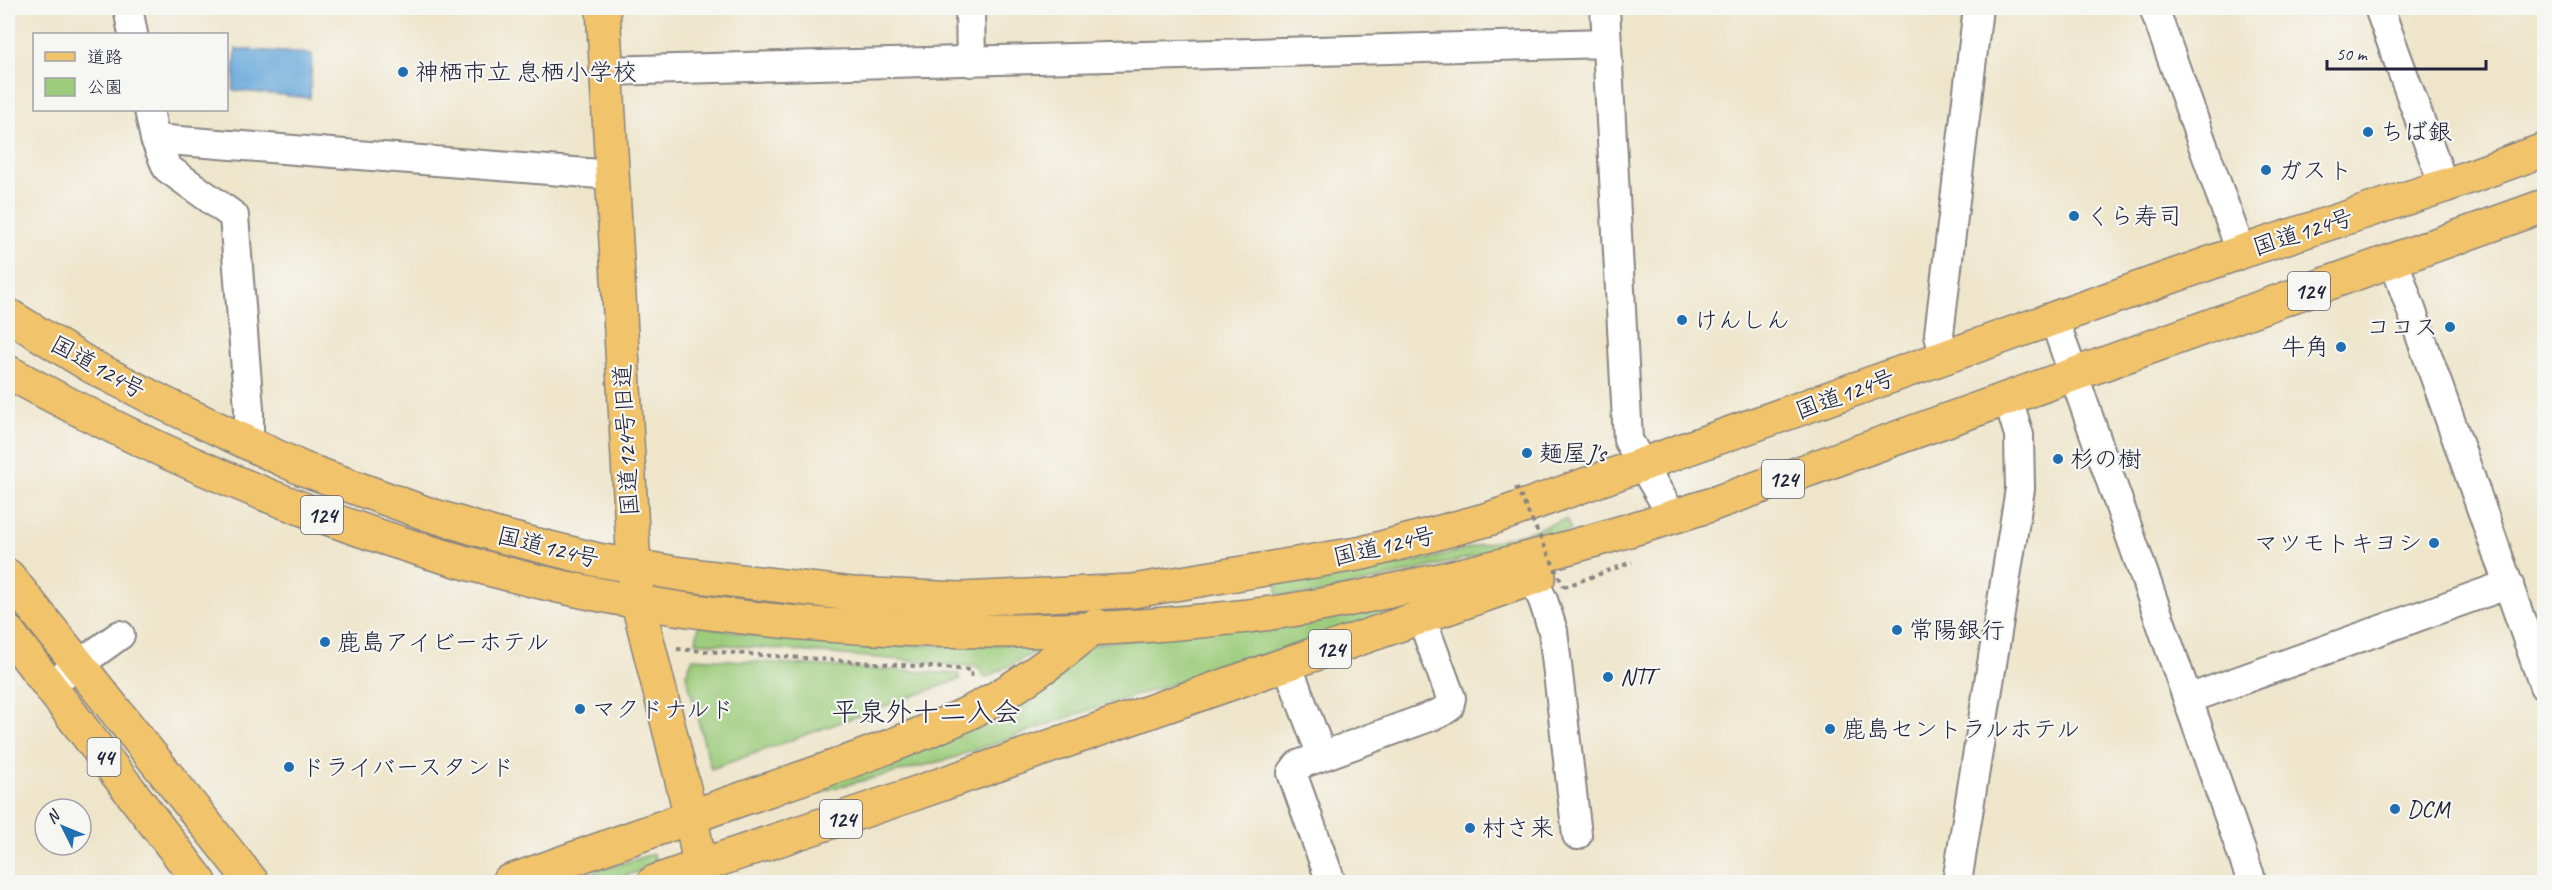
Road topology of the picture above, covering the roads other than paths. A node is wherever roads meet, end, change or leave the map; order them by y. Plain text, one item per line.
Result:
1 (128, 8) edge
2 (603, 8) edge
3 (970, 8) edge
4 (1605, 8) edge
5 (1978, 8) edge
6 (2154, 8) edge
7 (2379, 8) edge
8 (133, 33) edge
9 (1606, 44) junction
10 (970, 62) junction
11 (606, 71) junction
12 (148, 111) edge
13 (155, 139) junction
14 (2544, 150) edge
15 (612, 175) junction
16 (2444, 186) junction
17 (2544, 206) edge
18 (2241, 252) junction
19 (2394, 261) junction
20 (8, 315) edge
21 (2054, 319) junction
22 (1944, 358) junction
23 (8, 372) edge
24 (2073, 376) junction
25 (2008, 399) junction
26 (249, 444) junction
27 (1643, 466) junction
28 (1673, 517) junction
29 (634, 567) junction
30 (8, 576) edge
31 (1540, 576) junction
32 (2508, 584) junction
33 (1133, 591) junction
34 (638, 603) junction
35 (1421, 617) junction
36 (1092, 629) junction
37 (8, 632) edge
38 (120, 635) dead end
39 (80, 664) junction
40 (1287, 664) junction
41 (49, 686) junction
42 (2544, 686) edge
43 (2188, 699) junction
44 (1322, 756) junction
45 (691, 817) junction
46 (1577, 835) dead end
47 (702, 874) edge
48 (200, 882) edge
49 (252, 882) edge
50 (507, 882) edge
51 (654, 882) edge
52 (1331, 882) edge
53 (1957, 882) edge
54 (2252, 882) edge

1 - 8 street
2 - 11 main road, 国道124号旧道
3 - 10 street
4 - 9 street
5 - 22 street
6 - 18 street
7 - 16 street
9 - 10 street
9 - 27 street
10 - 11 street
11 - 15 main road, 国道124号旧道
12 - 13 street
13 - 15 street
13 - 26 street
14 - 16 main road, 国道124号 / 124
15 - 29 main road, 国道124号旧道
16 - 18 main road, 国道124号 / 124
17 - 19 main road, 国道124号 / 124
18 - 21 main road, 国道124号 / 124
19 - 24 main road, 国道124号 / 124
19 - 32 street
20 - 26 main road, 国道124号 / 124
21 - 22 main road, 国道124号 / 124
21 - 24 street
22 - 27 main road, 国道124号 / 124
23 - 34 main road, 国道124号 / 124
24 - 25 main road, 国道124号 / 124
24 - 43 street
25 - 28 main road, 国道124号 / 124
25 - 53 street
26 - 29 main road, 国道124号 / 124
27 - 28 street
27 - 33 main road, 国道124号 / 124
28 - 31 main road, 国道124号 / 124
29 - 33 main road, 国道124号 / 124
29 - 34 main road, 国道124号旧道
30 - 39 main road, 44
31 - 35 main road, 国道124号 / 124
31 - 36 main road, 国道124号 / 124
31 - 46 street
32 - 42 street
32 - 43 street
33 - 36 main road, 124
34 - 36 main road, 国道124号 / 124
34 - 45 main road, 国道124号旧道
35 - 40 main road, 国道124号 / 124
35 - 44 street
36 - 45 main road, 124
37 - 41 main road, 44
38 - 39 street
39 - 41 street
39 - 49 main road, 44
40 - 44 street
40 - 47 main road, 国道124号 / 124
41 - 48 main road, 44
43 - 54 street
44 - 52 street
45 - 47 main road, 国道124号旧道
45 - 50 main road
47 - 51 main road, 国道124号

